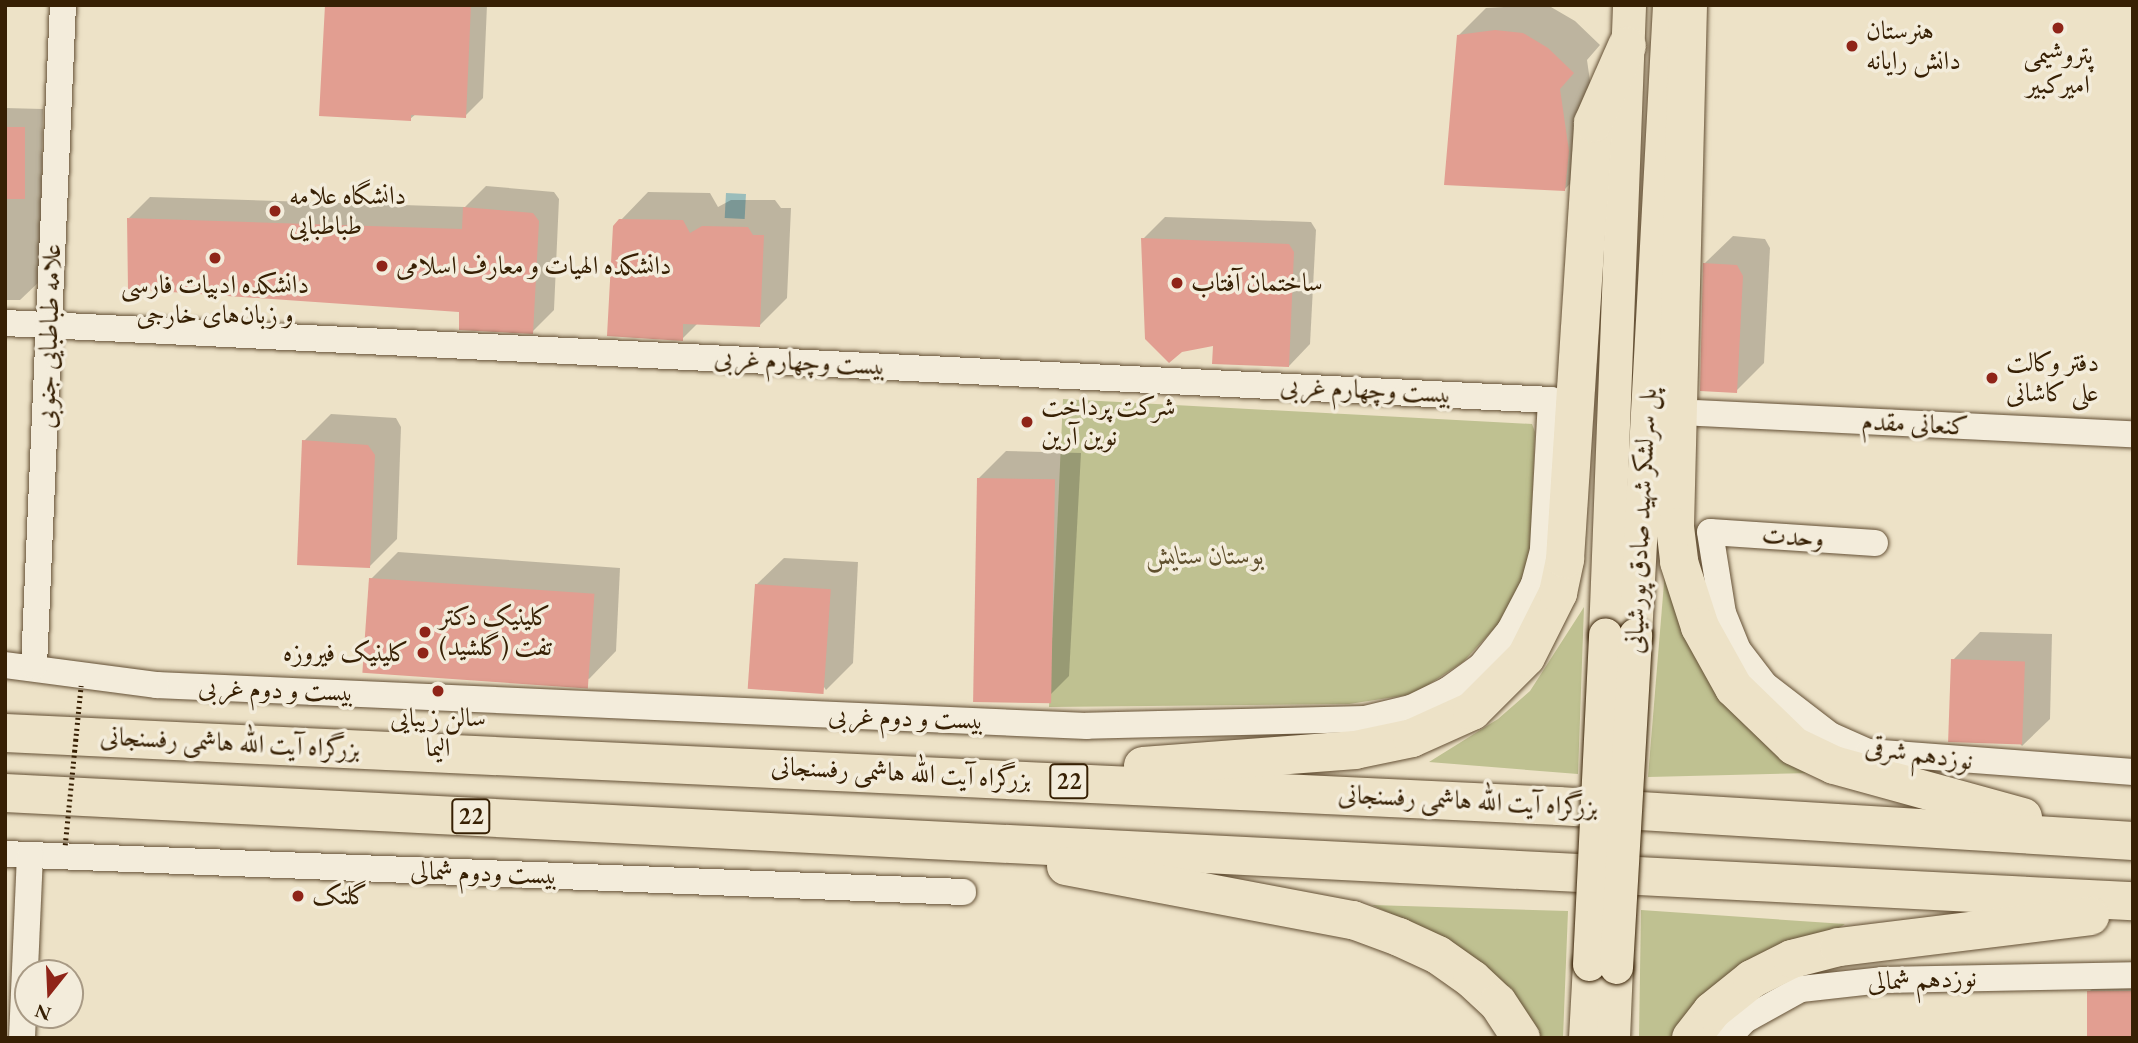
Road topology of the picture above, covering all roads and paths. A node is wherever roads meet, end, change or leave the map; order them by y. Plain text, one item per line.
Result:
1 (63, 5) edge
2 (1629, 5) edge
3 (1669, 5) edge
4 (1689, 5) edge
5 (1627, 46) junction
6 (5, 323) edge
7 (49, 325) junction
8 (1551, 400) joint
9 (1698, 413) dead end
10 (2133, 434) edge
11 (1710, 532) joint
12 (1875, 543) dead end
13 (1620, 634) junction
14 (5, 665) edge
15 (34, 666) junction
16 (81, 686) dead end
17 (5, 733) edge
18 (2133, 772) edge
19 (1018, 778) junction
20 (5, 793) edge
21 (937, 840) junction
22 (2128, 841) edge
23 (65, 845) dead end
24 (18, 855) edge
25 (963, 892) dead end
26 (2133, 901) edge
27 (2133, 911) edge
28 (1602, 966) junction
29 (2133, 975) edge
30 (22, 1038) edge
31 (1521, 1038) edge
32 (1585, 1038) edge
33 (1614, 1038) edge
34 (1690, 1038) edge
35 (1728, 1038) edge

1 - 7 street, علامه طباطبایی جنوبی
2 - 5 main road, پل سرلشکر شهید صادق پورشیانی
3 - 13 main road, پل سرلشکر شهید صادق پورشیانی
4 - 22 highway
5 - 13 main road, پل سرلشکر شهید صادق پورشیانی
5 - 19 highway
6 - 7 street, بیست وچهارم غربی
7 - 8 street, بیست وچهارم غربی
7 - 15 street, علامه طباطبایی جنوبی
8 - 15 street, بیست و دوم غربی
9 - 10 street, کنعانی مقدم
11 - 12 street, وحدت
11 - 18 street, نوزدهم شرقی
13 - 28 main road, پل سرلشکر شهید صادق پورشیانی, bridge
14 - 15 street, بیست و دوم غربی
16 - 23 path, bridge
17 - 19 highway, بزرگراه آیت الله هاشمی رفسنجانی / 22
19 - 22 highway, بزرگراه آیت الله هاشمی رفسنجانی / 22
20 - 21 highway, 22
21 - 26 highway, 22
21 - 31 highway
24 - 25 street, بیست ودوم شمالی
24 - 30 street
27 - 34 highway
28 - 32 main road, پل سرلشکر شهید صادق پورشیانی
28 - 33 main road, پل سرلشکر شهید صادق پورشیانی
29 - 35 street, نوزدهم شمالی

